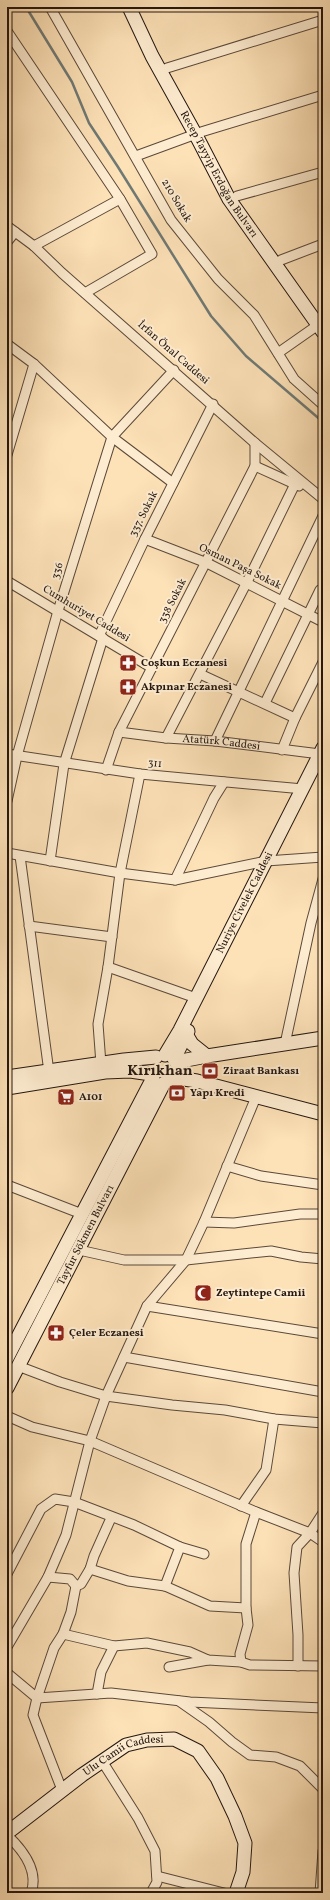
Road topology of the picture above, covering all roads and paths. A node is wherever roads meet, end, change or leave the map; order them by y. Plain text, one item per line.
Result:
1 (50, 7) edge
2 (129, 7) edge
3 (136, 7) edge
4 (323, 20) edge
5 (7, 31) edge
6 (167, 68) junction
7 (323, 95) edge
8 (198, 133) junction
9 (136, 156) junction
10 (323, 172) edge
11 (237, 196) junction
12 (120, 199) junction
13 (7, 226) edge
14 (15, 232) junction
15 (7, 242) edge
16 (323, 244) edge
17 (34, 246) junction
18 (281, 260) junction
19 (85, 293) junction
20 (321, 326) edge
21 (7, 344) edge
22 (278, 353) junction
23 (34, 364) junction
24 (174, 370) junction
25 (213, 404) junction
26 (323, 405) edge
27 (112, 437) junction
28 (255, 443) junction
29 (7, 455) edge
30 (255, 466) junction
31 (173, 483) junction
32 (295, 484) junction
33 (323, 499) edge
34 (323, 516) edge
35 (145, 539) junction
36 (207, 563) junction
37 (7, 581) edge
38 (247, 582) junction
39 (320, 590) dead end
40 (283, 601) junction
41 (58, 611) junction
42 (308, 615) junction
43 (323, 622) edge
44 (101, 637) junction
45 (323, 662) edge
46 (152, 668) junction
47 (200, 674) junction
48 (238, 692) junction
49 (265, 703) junction
50 (295, 718) junction
51 (119, 732) junction
52 (166, 738) junction
53 (215, 741) junction
54 (282, 750) junction
55 (7, 754) edge
56 (17, 756) junction
57 (322, 756) edge
58 (64, 764) junction
59 (106, 770) junction
60 (140, 774) junction
61 (224, 782) junction
62 (303, 789) junction
63 (7, 801) edge
64 (7, 853) edge
65 (20, 856) junction
66 (323, 857) edge
67 (50, 861) junction
68 (270, 861) junction
69 (120, 873) junction
70 (323, 879) edge
71 (175, 880) junction
72 (29, 926) junction
73 (112, 937) junction
74 (108, 967) junction
75 (196, 998) junction
76 (186, 1034) junction
77 (323, 1038) edge
78 (285, 1044) junction
79 (207, 1056) junction
80 (167, 1058) junction
81 (101, 1064) junction
82 (50, 1072) junction
83 (7, 1077) edge
84 (160, 1079) junction
85 (7, 1088) edge
86 (256, 1097) junction
87 (323, 1114) edge
88 (227, 1166) junction
89 (7, 1185) edge
90 (323, 1185) edge
91 (82, 1214) junction
92 (323, 1214) edge
93 (204, 1222) junction
94 (79, 1250) junction
95 (323, 1259) edge
96 (186, 1260) junction
97 (147, 1306) junction
98 (323, 1334) edge
99 (124, 1356) junction
100 (7, 1358) edge
101 (18, 1366) junction
102 (7, 1388) edge
103 (323, 1392) edge
104 (106, 1396) junction
105 (7, 1416) edge
106 (274, 1419) junction
107 (323, 1423) edge
108 (90, 1442) junction
109 (74, 1502) junction
110 (241, 1506) junction
111 (256, 1512) junction
112 (323, 1513) edge
113 (111, 1518) junction
114 (310, 1533) junction
115 (323, 1542) edge
116 (180, 1547) junction
117 (204, 1554) dead end
118 (90, 1570) junction
119 (7, 1574) edge
120 (48, 1577) junction
121 (76, 1586) junction
122 (165, 1586) junction
123 (246, 1608) junction
124 (63, 1634) junction
125 (114, 1646) junction
126 (7, 1647) edge
127 (208, 1660) junction
128 (241, 1662) junction
129 (298, 1666) junction
130 (323, 1666) edge
131 (169, 1667) dead end
132 (7, 1673) edge
133 (97, 1694) junction
134 (36, 1698) junction
135 (178, 1700) junction
136 (323, 1708) edge
137 (102, 1761) junction
138 (323, 1789) edge
139 (62, 1790) junction
140 (7, 1834) edge
141 (323, 1851) edge
142 (323, 1869) edge
143 (157, 1876) junction
144 (191, 1889) edge
145 (31, 1893) edge
146 (151, 1893) edge
147 (224, 1893) edge
148 (236, 1893) edge
149 (320, 1893) edge

1 - 9 street, 210 Sokak
2 - 8 street, Recep Tayyip Erdoğan Bulvarı
3 - 6 street, Recep Tayyip Erdoğan Bulvarı
4 - 6 street
5 - 12 street
6 - 8 street, Recep Tayyip Erdoğan Bulvarı
7 - 8 street
8 - 9 street
8 - 11 street, Recep Tayyip Erdoğan Bulvarı
8 - 20 street, Recep Tayyip Erdoğan Bulvarı
9 - 22 street, 210 Sokak
10 - 11 street
11 - 18 street, Recep Tayyip Erdoğan Bulvarı
12 - 17 street
12 - 19 street
13 - 14 street, İrfan Önal Caddesi
14 - 15 street
14 - 17 street, İrfan Önal Caddesi
16 - 18 street
17 - 19 street, İrfan Önal Caddesi
18 - 20 street, Recep Tayyip Erdoğan Bulvarı
19 - 24 street, İrfan Önal Caddesi
20 - 22 street
21 - 23 street
22 - 26 street, 210 Sokak
23 - 27 street
23 - 29 street
24 - 25 street, İrfan Önal Caddesi
24 - 27 street, 336
25 - 28 street, İrfan Önal Caddesi
25 - 31 street, 337. Sokak
27 - 31 street
27 - 41 street, 336
28 - 30 street, 338 Sokak
28 - 33 street, İrfan Önal Caddesi
30 - 32 street, İrfan Önal Caddesi
30 - 36 street, 338 Sokak
31 - 35 street, 337. Sokak
32 - 33 street, İrfan Önal Caddesi
32 - 38 street
34 - 40 street
35 - 36 street, Osman Paşa Sokak
35 - 44 street, 337. Sokak
36 - 38 street, Osman Paşa Sokak
36 - 46 street, 338 Sokak
37 - 41 street, Cumhuriyet Caddesi
38 - 40 street, Osman Paşa Sokak
38 - 47 street
39 - 42 street
40 - 42 street, Osman Paşa Sokak
40 - 48 street
41 - 44 street, Cumhuriyet Caddesi
41 - 56 street, 336
42 - 43 street, Osman Paşa Sokak
42 - 49 street
44 - 46 street, Cumhuriyet Caddesi
44 - 58 street, 337. Sokak
45 - 50 street
46 - 51 street, 338 Sokak
47 - 48 street
47 - 52 street
48 - 49 street
48 - 53 street
49 - 50 street
50 - 54 street
51 - 52 street, Atatürk Caddesi
51 - 59 street, 338 Sokak
52 - 53 street, Atatürk Caddesi
53 - 54 street, Atatürk Caddesi
54 - 57 street, Atatürk Caddesi
55 - 56 street, 311
56 - 58 street, 311
56 - 63 street, 336
57 - 62 street, Nuriye Civelek Caddesi
57 - 68 street, Nuriye Civelek Caddesi
58 - 59 street, 311
58 - 67 street, 337. Sokak
59 - 60 street, 311
60 - 61 street, 311
60 - 69 street
61 - 62 street, 311
61 - 71 street
62 - 68 street, Nuriye Civelek Caddesi
64 - 65 street
65 - 67 street
65 - 72 street
66 - 68 street
67 - 69 street
68 - 71 street
68 - 75 street, Nuriye Civelek Caddesi
68 - 76 street, Nuriye Civelek Caddesi
69 - 71 street
69 - 73 street
70 - 78 street
72 - 73 street
72 - 82 street
73 - 74 street
74 - 75 street
74 - 81 street
75 - 80 street, Nuriye Civelek Caddesi
76 - 79 street
76 - 80 street, Nuriye Civelek Caddesi
77 - 78 street
78 - 79 street
79 - 80 street
80 - 81 street
80 - 84 street, Nuriye Civelek Caddesi
80 - 84 street, Nuriye Civelek Caddesi
81 - 82 street
82 - 83 street
84 - 85 street
84 - 86 street
84 - 91 street, Tayfur Sökmen Bulvarı
84 - 94 street, Tayfur Sökmen Bulvarı
86 - 87 street
86 - 88 street
88 - 90 street
88 - 93 street
89 - 91 street
91 - 100 street, Tayfur Sökmen Bulvarı
92 - 93 street
93 - 96 street
94 - 96 street
94 - 101 street, Tayfur Sökmen Bulvarı
95 - 96 street
96 - 97 street
97 - 98 street
97 - 99 street
99 - 103 street
99 - 104 street
101 - 102 street, Tayfur Sökmen Bulvarı
101 - 104 street
104 - 106 street
104 - 108 street
105 - 108 street
106 - 107 street
106 - 110 street
108 - 109 street
108 - 110 street
109 - 113 street
109 - 119 street
109 - 120 street
110 - 111 street
111 - 114 street
111 - 123 street
112 - 114 street
113 - 116 street
113 - 118 street
114 - 115 street
114 - 129 street
116 - 117 street
116 - 122 street
118 - 121 street
118 - 122 street
120 - 121 street
120 - 126 street
121 - 124 street
122 - 123 street
123 - 128 street
124 - 125 street
124 - 134 street
125 - 127 street
125 - 133 street
127 - 128 street
127 - 131 street
128 - 129 street
129 - 130 street
132 - 134 street
133 - 134 street
133 - 135 street
134 - 139 street
135 - 136 street
135 - 138 street
137 - 139 street, Ulu Camii Caddesi
137 - 143 street
137 - 148 street, Ulu Camii Caddesi
139 - 140 street, Ulu Camii Caddesi
140 - 145 street
141 - 142 street
142 - 149 street
143 - 144 street
143 - 146 street
144 - 147 street

